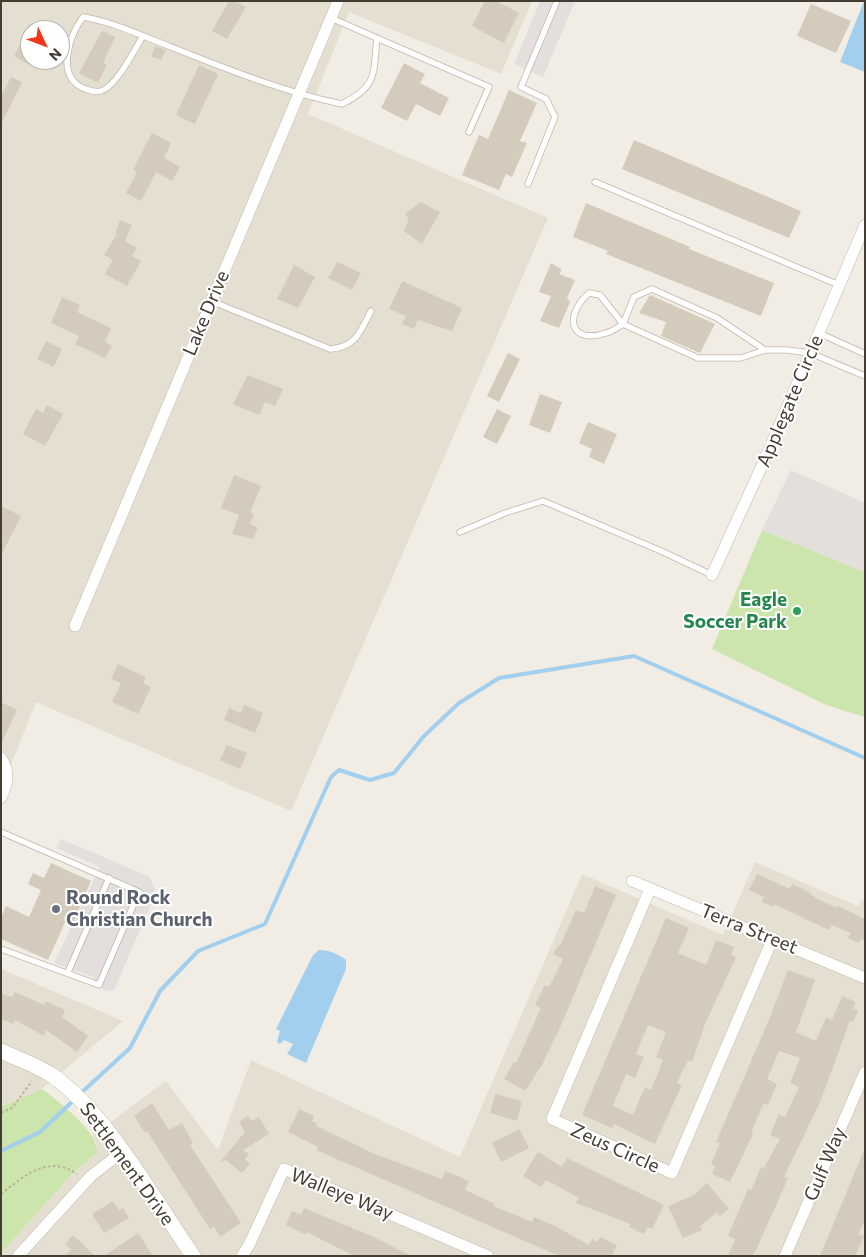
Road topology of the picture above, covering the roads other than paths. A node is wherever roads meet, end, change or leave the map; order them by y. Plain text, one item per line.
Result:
1 (338, 1) edge
2 (557, 1) edge
3 (331, 18) junction
4 (143, 36) junction
5 (377, 38) junction
6 (299, 94) junction
7 (469, 132) dead end
8 (595, 182) dead end
9 (528, 184) dead end
10 (865, 225) edge
11 (839, 285) junction
12 (211, 301) junction
13 (371, 311) dead end
14 (624, 324) junction
15 (819, 333) junction
16 (765, 350) junction
17 (810, 353) junction
18 (865, 354) edge
19 (865, 376) edge
20 (460, 532) dead end
21 (712, 575) joint
22 (74, 626) dead end
23 (1, 758) edge
24 (1, 798) edge
25 (1, 832) edge
26 (108, 878) junction
27 (632, 880) dead end
28 (650, 889) junction
29 (773, 938) junction
30 (1, 949) edge
31 (68, 972) junction
32 (865, 978) edge
33 (1, 1051) edge
34 (865, 1072) edge
35 (122, 1152) junction
36 (18, 1256) edge
37 (192, 1256) edge
38 (242, 1256) edge
39 (488, 1256) edge
40 (785, 1256) edge

1 - 3 street, Lake Drive
2 - 9 lane
3 - 5 lane
3 - 6 street, Lake Drive
4 - 4 lane
4 - 6 lane
5 - 6 lane
5 - 7 lane
6 - 12 street, Lake Drive
8 - 11 lane
10 - 11 street, Applegate Circle
11 - 15 street, Applegate Circle
12 - 13 lane
12 - 22 street, Lake Drive
14 - 14 lane
14 - 16 lane
14 - 16 lane
15 - 17 street, Applegate Circle
15 - 18 lane
16 - 17 lane
17 - 19 lane
17 - 21 street, Applegate Circle
20 - 21 lane
23 - 24 street
25 - 26 lane
26 - 31 lane
26 - 31 lane
27 - 28 street, Terra Street
28 - 29 street, Terra Street
28 - 29 street, Zeus Circle
29 - 32 street, Terra Street
30 - 31 lane
33 - 35 street, Settlement Drive
34 - 40 street, Gulf Way
35 - 36 street
35 - 37 street, Settlement Drive
38 - 39 street, Walleye Way

